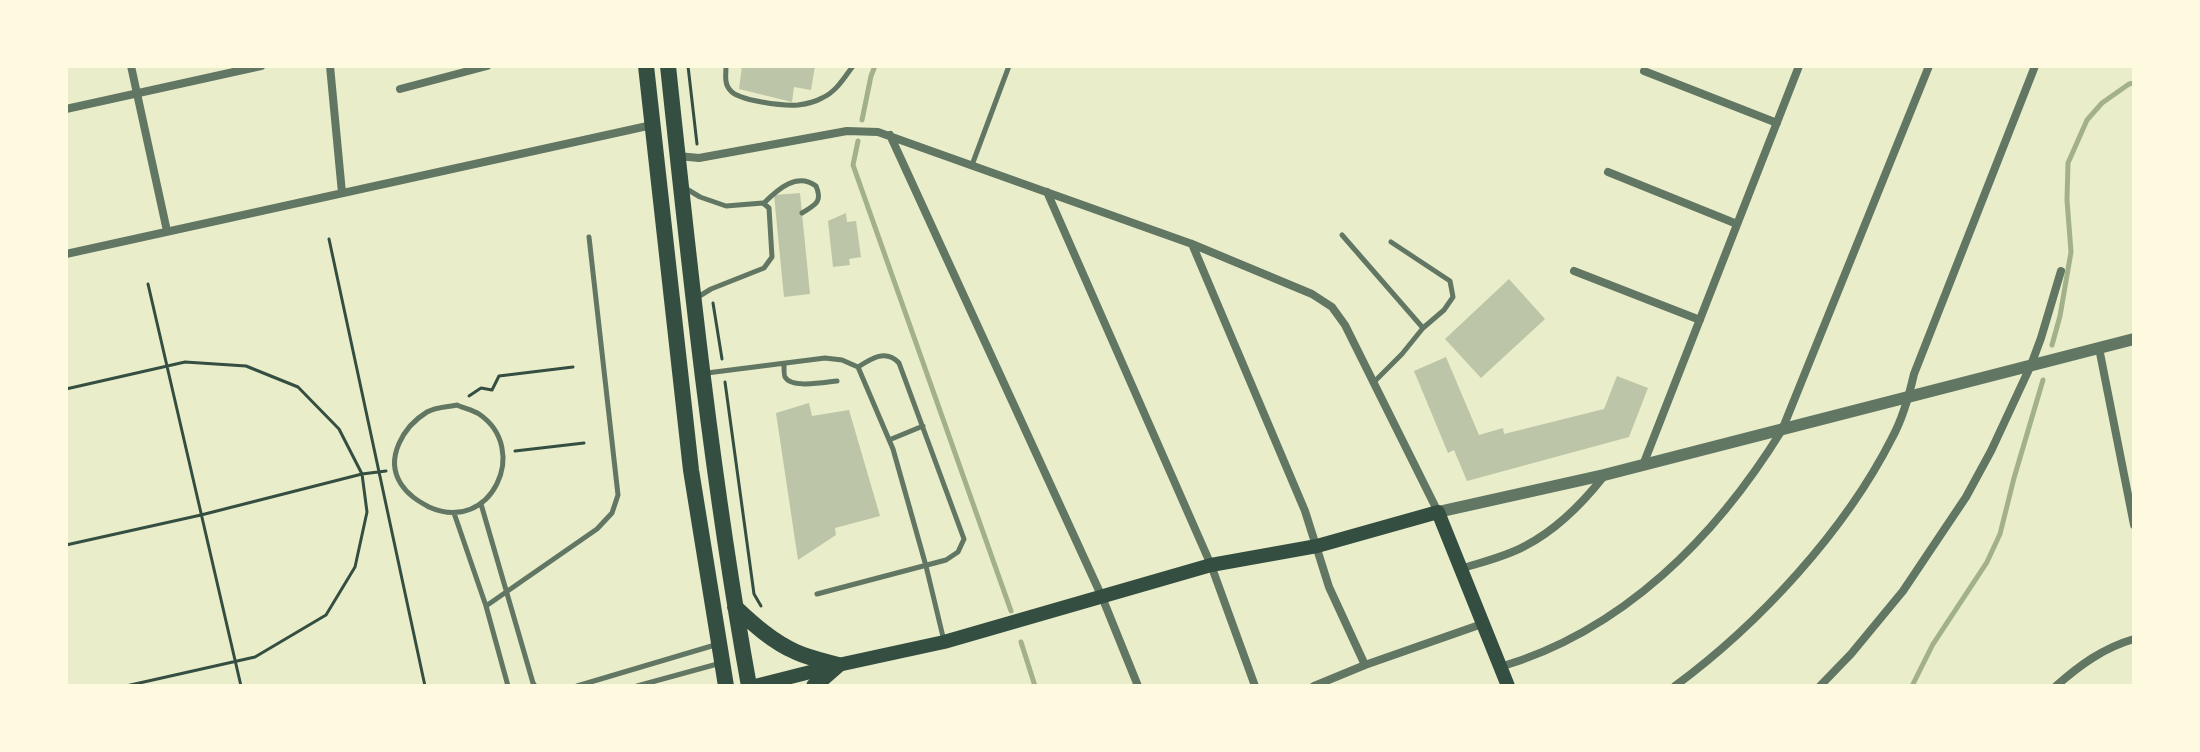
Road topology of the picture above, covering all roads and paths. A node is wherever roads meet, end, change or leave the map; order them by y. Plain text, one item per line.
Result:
1 (131, 66) edge
2 (261, 66) edge
3 (330, 66) edge
4 (445, 66) edge
5 (487, 66) edge
6 (646, 66) edge
7 (668, 66) edge
8 (688, 66) edge
9 (726, 66) edge
10 (853, 66) edge
11 (1009, 66) edge
12 (1799, 66) edge
13 (1929, 66) edge
14 (2035, 66) edge
15 (243, 68) edge
16 (1644, 71) dead end
17 (446, 77) junction
18 (400, 89) dead end
19 (137, 93) junction
20 (66, 109) edge
21 (1777, 123) junction
22 (652, 125) junction
23 (890, 135) junction
24 (677, 156) junction
25 (699, 158) junction
26 (972, 166) junction
27 (1608, 172) dead end
28 (681, 185) junction
29 (1047, 192) junction
30 (342, 193) junction
31 (763, 203) junction
32 (802, 213) dead end
33 (1737, 224) junction
34 (167, 231) junction
35 (1342, 235) dead end
36 (589, 237) dead end
37 (329, 239) dead end
38 (1391, 242) dead end
39 (1192, 244) junction
40 (66, 254) edge
41 (1574, 271) dead end
42 (2061, 271) dead end
43 (148, 284) dead end
44 (711, 289) junction
45 (694, 300) junction
46 (1700, 320) junction
47 (1423, 328) junction
48 (2134, 339) edge
49 (2099, 348) junction
50 (784, 364) junction
51 (2031, 365) junction
52 (167, 366) junction
53 (573, 367) dead end
54 (858, 367) junction
55 (724, 372) junction
56 (702, 374) junction
57 (837, 381) dead end
58 (1373, 382) junction
59 (66, 389) edge
60 (1908, 398) junction
61 (457, 405) junction
62 (923, 426) junction
63 (1782, 430) junction
64 (889, 440) junction
65 (584, 443) dead end
66 (503, 453) junction
67 (1643, 466) junction
68 (394, 470) junction
69 (379, 472) junction
70 (362, 474) junction
71 (1604, 475) junction
72 (481, 504) junction
73 (1438, 512) junction
74 (454, 513) junction
75 (201, 515) junction
76 (2134, 525) edge
77 (66, 545) edge
78 (1317, 546) junction
79 (1211, 565) junction
80 (926, 566) junction
81 (1460, 569) junction
82 (506, 591) junction
83 (817, 594) dead end
84 (1102, 597) junction
85 (486, 606) junction
86 (735, 607) junction
87 (766, 615) dead end
88 (1482, 624) junction
89 (2134, 639) edge
90 (944, 642) junction
91 (720, 643) junction
92 (235, 661) junction
93 (723, 662) junction
94 (838, 665) junction
95 (1365, 665) junction
96 (1500, 667) junction
97 (126, 686) edge
98 (241, 686) edge
99 (425, 686) edge
100 (508, 686) edge
101 (535, 686) edge
102 (577, 686) edge
103 (637, 686) edge
104 (726, 686) edge
105 (752, 686) edge
106 (814, 686) edge
107 (1138, 686) edge
108 (1255, 686) edge
109 (1314, 686) edge
110 (1508, 686) edge
111 (1675, 686) edge
112 (1820, 686) edge
113 (2056, 686) edge

1 - 19 street
2 - 15 street
3 - 30 street
4 - 17 street
5 - 17 street
6 - 22 main road
7 - 24 main road
8 - 25 path
9 - 10 lane
11 - 26 lane
12 - 21 street
13 - 63 street
14 - 60 street
15 - 19 street
16 - 21 street
17 - 18 street
19 - 20 street
19 - 34 street
21 - 33 street
22 - 30 street
22 - 91 main road
23 - 25 street
23 - 26 street
23 - 84 street
24 - 25 street
24 - 28 main road
26 - 29 street
27 - 33 street
28 - 31 lane
28 - 45 main road
29 - 39 street
29 - 79 street
30 - 34 street
31 - 32 lane
31 - 44 lane
33 - 46 street
34 - 40 street
35 - 47 lane
36 - 82 lane
37 - 69 path
38 - 47 lane
39 - 58 street
39 - 78 street
41 - 46 street
42 - 51 street
43 - 52 path
44 - 45 lane
44 - 55 path
45 - 56 main road
46 - 67 street
47 - 58 lane
48 - 49 street
49 - 51 street
49 - 76 street
50 - 54 lane
50 - 55 lane
50 - 57 lane
51 - 60 street
51 - 112 street
52 - 59 path
52 - 70 path
52 - 75 path
53 - 61 path
54 - 62 lane
54 - 64 lane
55 - 56 lane
55 - 87 path
56 - 86 main road
58 - 73 street
60 - 63 street
60 - 111 street
61 - 66 lane
61 - 68 lane
62 - 64 lane
62 - 80 lane
63 - 67 street
63 - 96 street
64 - 80 lane
65 - 66 path
66 - 72 lane
67 - 71 street
68 - 69 path
68 - 74 lane
69 - 70 path
69 - 99 path
70 - 75 path
70 - 92 path
71 - 73 street
71 - 81 street
72 - 74 lane
72 - 82 lane
73 - 78 main road
73 - 81 main road
74 - 85 lane
75 - 77 path
75 - 92 path
78 - 79 main road
78 - 95 street
79 - 84 main road
79 - 108 street
80 - 83 lane
80 - 90 lane
81 - 88 main road
82 - 85 lane
82 - 101 lane
84 - 90 main road
84 - 107 street
85 - 100 lane
86 - 94 main road
86 - 105 main road
88 - 95 street
88 - 96 main road
89 - 113 street
90 - 94 main road
91 - 93 main road
91 - 102 lane
92 - 97 path
92 - 98 path
93 - 103 lane
93 - 104 main road
94 - 105 main road
94 - 106 main road
95 - 109 street
96 - 110 main road

